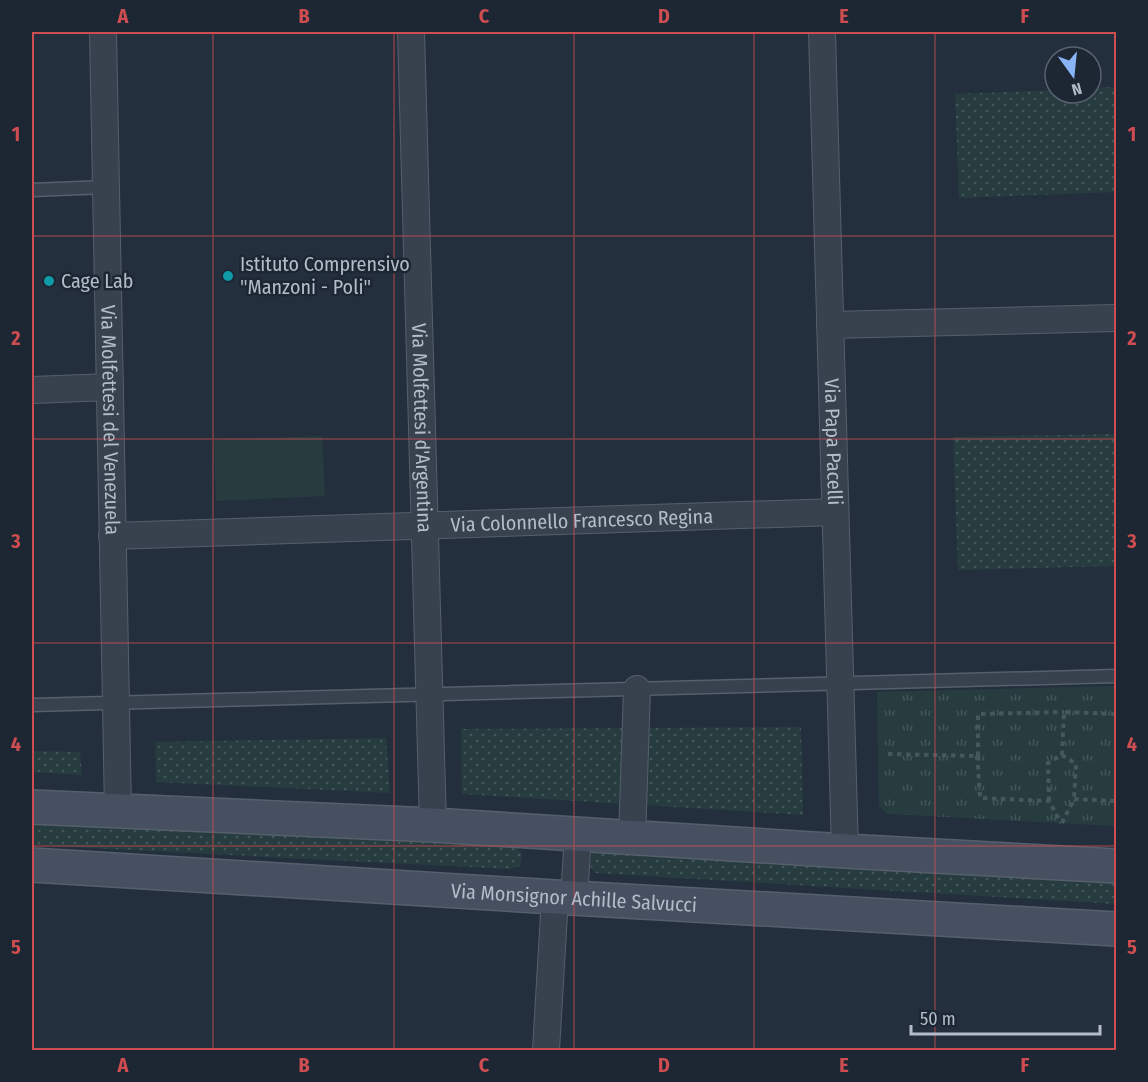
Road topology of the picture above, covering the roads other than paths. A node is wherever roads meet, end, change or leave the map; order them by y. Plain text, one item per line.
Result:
1 (103, 32) edge
2 (411, 32) edge
3 (822, 32) edge
4 (106, 187) junction
5 (32, 190) edge
6 (1116, 318) edge
7 (830, 325) junction
8 (110, 387) junction
9 (32, 390) edge
10 (835, 512) junction
11 (425, 526) junction
12 (112, 536) junction
13 (1116, 676) edge
14 (840, 683) junction
15 (637, 689) junction
16 (429, 695) junction
17 (116, 703) junction
18 (32, 705) edge
19 (32, 807) edge
20 (118, 810) junction
21 (433, 825) junction
22 (578, 835) junction
23 (632, 839) junction
24 (845, 851) junction
25 (32, 865) edge
26 (1116, 866) edge
27 (564, 897) junction
28 (1116, 929) edge
29 (546, 1050) edge

1 - 4 street, Via Molfettesi del Venezuela
2 - 11 street, Via Molfettesi d'Argentina
3 - 7 street, Via Papa Pacelli
4 - 5 lane
4 - 8 street, Via Molfettesi del Venezuela
6 - 7 street
7 - 10 street, Via Papa Pacelli
8 - 9 street
8 - 12 street, Via Molfettesi del Venezuela
10 - 11 street, Via Colonnello Francesco Regina
10 - 14 street, Via Papa Pacelli
11 - 12 street, Via Colonnello Francesco Regina
11 - 16 street, Via Molfettesi d'Argentina
12 - 17 street, Via Molfettesi del Venezuela
13 - 14 lane
14 - 15 lane
14 - 24 street, Via Papa Pacelli
15 - 16 lane
15 - 23 street
16 - 17 lane
16 - 21 street, Via Molfettesi d'Argentina
17 - 18 lane
17 - 20 street, Via Molfettesi del Venezuela
19 - 20 main road
20 - 21 main road
21 - 22 main road
22 - 23 main road
22 - 27 street
23 - 24 main road
24 - 26 main road
25 - 27 main road, Via Monsignor Achille Salvucci
27 - 28 main road, Via Monsignor Achille Salvucci
27 - 29 street

